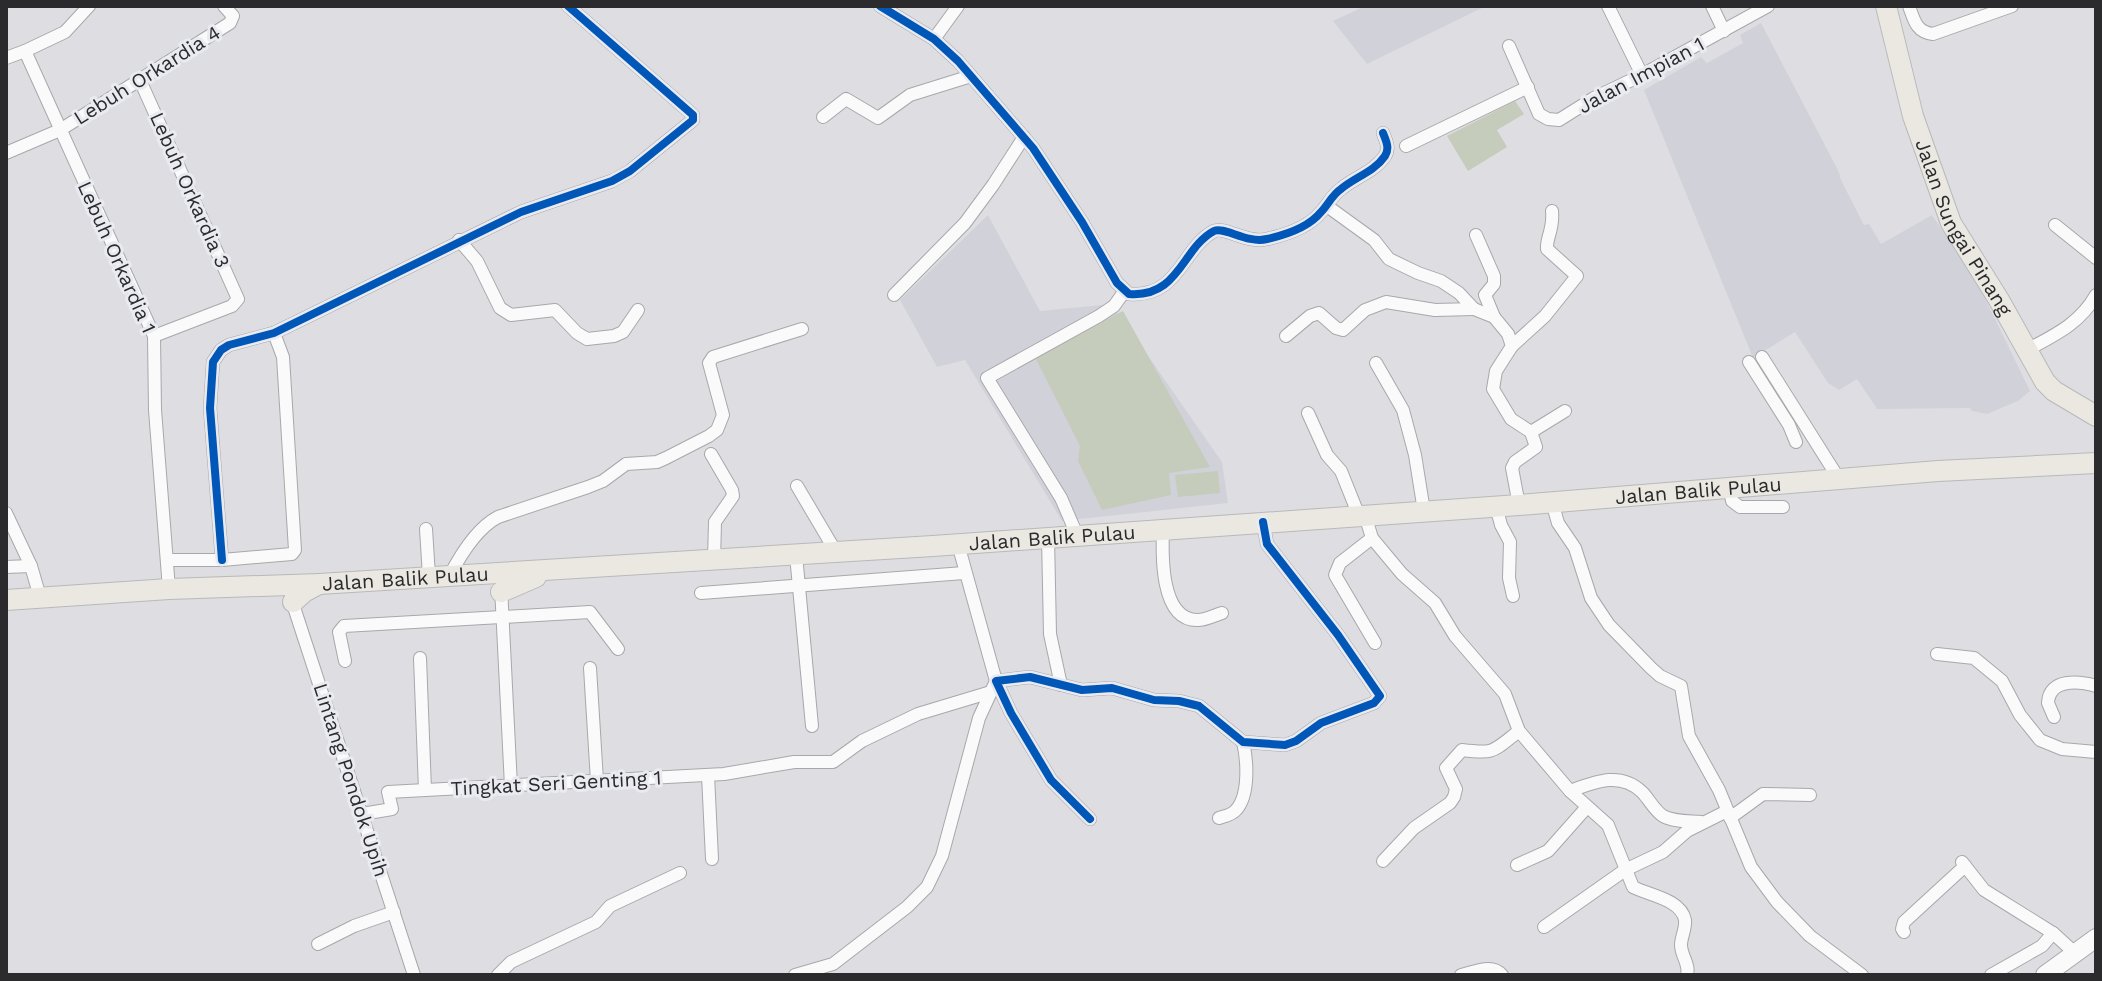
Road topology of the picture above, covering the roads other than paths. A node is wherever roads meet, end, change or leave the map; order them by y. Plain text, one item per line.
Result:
1 (89, 6) edge
2 (224, 6) edge
3 (568, 6) edge
4 (880, 6) edge
5 (958, 6) edge
6 (1608, 6) edge
7 (1712, 6) edge
8 (1768, 6) edge
9 (2011, 6) edge
10 (1897, 8) edge
11 (1724, 31) junction
12 (934, 39) junction
13 (1509, 46) dead end
14 (25, 51) junction
15 (6, 58) edge
16 (1642, 75) junction
17 (971, 76) junction
18 (139, 78) junction
19 (1528, 87) junction
20 (823, 117) dead end
21 (60, 130) junction
22 (1383, 133) dead end
23 (1024, 137) junction
24 (1406, 146) dead end
25 (6, 153) edge
26 (1327, 206) junction
27 (1552, 211) dead end
28 (2055, 225) dead end
29 (1476, 235) dead end
30 (459, 240) junction
31 (2096, 258) edge
32 (1124, 292) junction
33 (894, 295) dead end
34 (2096, 295) edge
35 (1474, 309) junction
36 (638, 310) dead end
37 (1494, 317) junction
38 (802, 329) dead end
39 (274, 333) junction
40 (154, 336) junction
41 (1286, 336) dead end
42 (1512, 346) junction
43 (2025, 351) junction
44 (1376, 363) dead end
45 (1565, 411) dead end
46 (1308, 413) dead end
47 (2096, 416) edge
48 (1531, 432) junction
49 (1796, 442) dead end
50 (711, 454) dead end
51 (2096, 463) edge
52 (1839, 479) junction
53 (797, 486) dead end
54 (1730, 487) junction
55 (1552, 502) junction
56 (1519, 505) junction
57 (1496, 506) junction
58 (1783, 507) dead end
59 (1424, 511) junction
60 (6, 513) edge
61 (1362, 515) junction
62 (1263, 522) junction
63 (426, 529) dead end
64 (1163, 529) junction
65 (1077, 535) junction
66 (1048, 537) junction
67 (1372, 538) junction
68 (958, 544) junction
69 (836, 552) junction
70 (796, 555) junction
71 (260, 558) junction
72 (167, 560) junction
73 (222, 560) junction
74 (714, 560) junction
75 (31, 566) junction
76 (6, 567) edge
77 (964, 573) junction
78 (439, 575) junction
79 (500, 585) junction
80 (262, 586) junction
81 (799, 586) junction
82 (169, 589) junction
83 (701, 593) dead end
84 (290, 594) junction
85 (1513, 596) dead end
86 (40, 597) junction
87 (6, 600) edge
88 (1222, 613) dead end
89 (502, 618) junction
90 (1375, 643) dead end
91 (618, 649) dead end
92 (1937, 654) dead end
93 (420, 658) dead end
94 (345, 661) dead end
95 (590, 668) dead end
96 (1061, 685) junction
97 (2096, 686) edge
98 (993, 687) junction
99 (2054, 717) dead end
100 (812, 726) dead end
101 (1519, 731) junction
102 (1243, 742) junction
103 (2096, 752) edge
104 (708, 775) junction
105 (597, 781) junction
106 (511, 786) junction
107 (425, 790) junction
108 (1570, 791) junction
109 (1810, 795) dead end
110 (1587, 807) junction
111 (362, 814) junction
112 (1729, 815) junction
113 (1219, 818) dead end
114 (1090, 819) dead end
115 (1704, 823) junction
116 (712, 859) dead end
117 (1383, 861) dead end
118 (1517, 865) dead end
119 (1625, 870) junction
120 (680, 873) dead end
121 (394, 912) junction
122 (1544, 927) dead end
123 (1904, 932) dead end
124 (2053, 933) junction
125 (2096, 938) edge
126 (318, 944) dead end
127 (2076, 954) junction
128 (414, 975) edge
129 (498, 975) edge
130 (795, 975) edge
131 (1461, 975) edge
132 (1502, 975) edge
133 (1687, 975) edge
134 (1862, 975) edge
135 (1991, 975) edge
136 (2045, 975) edge

1 - 14 street
2 - 18 street, Lebuh Orkardia 4
3 - 30 street
4 - 12 street
5 - 12 street
6 - 16 street
7 - 11 street, Jalan Impian 1
8 - 11 street, Jalan Impian 1
9 - 10 street
10 - 43 main road, Jalan Sungai Pinang
11 - 16 street, Jalan Impian 1
12 - 17 street
13 - 19 street, Jalan Impian 1
14 - 15 street
14 - 21 street, Lebuh Orkardia 1
16 - 19 street, Jalan Impian 1
17 - 20 street
17 - 23 street
18 - 21 street, Lebuh Orkardia 4
18 - 40 street, Lebuh Orkardia 3
19 - 24 street
21 - 25 street, Lebuh Orkardia 4
21 - 40 street, Lebuh Orkardia 1
22 - 26 street
23 - 32 street
23 - 33 street
26 - 32 street
26 - 35 street
27 - 42 street
28 - 31 street
29 - 37 street
30 - 36 street
30 - 39 street
32 - 65 street
34 - 43 street
35 - 37 street
35 - 41 street
37 - 42 street
38 - 78 street
39 - 71 street
39 - 73 street
40 - 72 street, Lebuh Orkardia 1
42 - 48 street
43 - 47 main road, Jalan Sungai Pinang
44 - 59 street
45 - 48 street
46 - 61 street
48 - 56 street
49 - 52 street
50 - 74 street
51 - 52 main road, Jalan Balik Pulau
52 - 54 main road, Jalan Balik Pulau
53 - 69 street
54 - 55 main road, Jalan Balik Pulau
54 - 58 street
55 - 56 main road, Jalan Balik Pulau
55 - 112 street
56 - 57 main road, Jalan Balik Pulau
57 - 59 main road, Jalan Balik Pulau
57 - 85 street
59 - 61 main road, Jalan Balik Pulau
60 - 75 street
61 - 62 main road, Jalan Balik Pulau
61 - 67 street
62 - 64 main road, Jalan Balik Pulau
62 - 102 street
63 - 78 street
64 - 65 main road, Jalan Balik Pulau
64 - 88 street
65 - 66 main road, Jalan Balik Pulau
66 - 68 main road, Jalan Balik Pulau
66 - 96 street
67 - 90 street
67 - 101 street
68 - 69 main road, Jalan Balik Pulau
68 - 77 street
69 - 70 main road, Jalan Balik Pulau
70 - 74 main road, Jalan Balik Pulau
70 - 81 street
71 - 73 street
71 - 80 street
72 - 73 street
72 - 82 street, Lebuh Orkardia 1
74 - 79 main road, Jalan Balik Pulau
75 - 76 street
75 - 86 street
77 - 81 street
77 - 98 street
78 - 79 main road, Jalan Balik Pulau
78 - 84 main road, Jalan Balik Pulau
79 - 89 street
80 - 82 main road
80 - 84 main road
81 - 83 street
81 - 100 street
82 - 86 main road
84 - 111 street, Lintang Pondok Upih
86 - 87 main road
89 - 91 street
89 - 94 street
89 - 106 street
92 - 103 street
93 - 107 street
95 - 105 street
96 - 98 street, Tingkat Seri Genting 1
96 - 102 street, Tingkat Seri Genting 1
97 - 99 street
98 - 104 street, Tingkat Seri Genting 1
98 - 114 street
98 - 130 street
101 - 108 street
101 - 117 street
102 - 113 street
104 - 105 street, Tingkat Seri Genting 1
104 - 116 street
105 - 106 street, Tingkat Seri Genting 1
106 - 107 street, Tingkat Seri Genting 1
107 - 111 street, Tingkat Seri Genting 1
108 - 110 street
108 - 115 street
109 - 112 street
110 - 118 street
110 - 119 street
111 - 121 street, Lintang Pondok Upih
112 - 115 street
112 - 134 street
115 - 119 street
119 - 122 street
119 - 133 street
120 - 129 street
121 - 126 street
121 - 128 street, Lintang Pondok Upih
123 - 124 street
124 - 127 street
124 - 135 street
125 - 127 main road
127 - 136 main road
131 - 132 street

